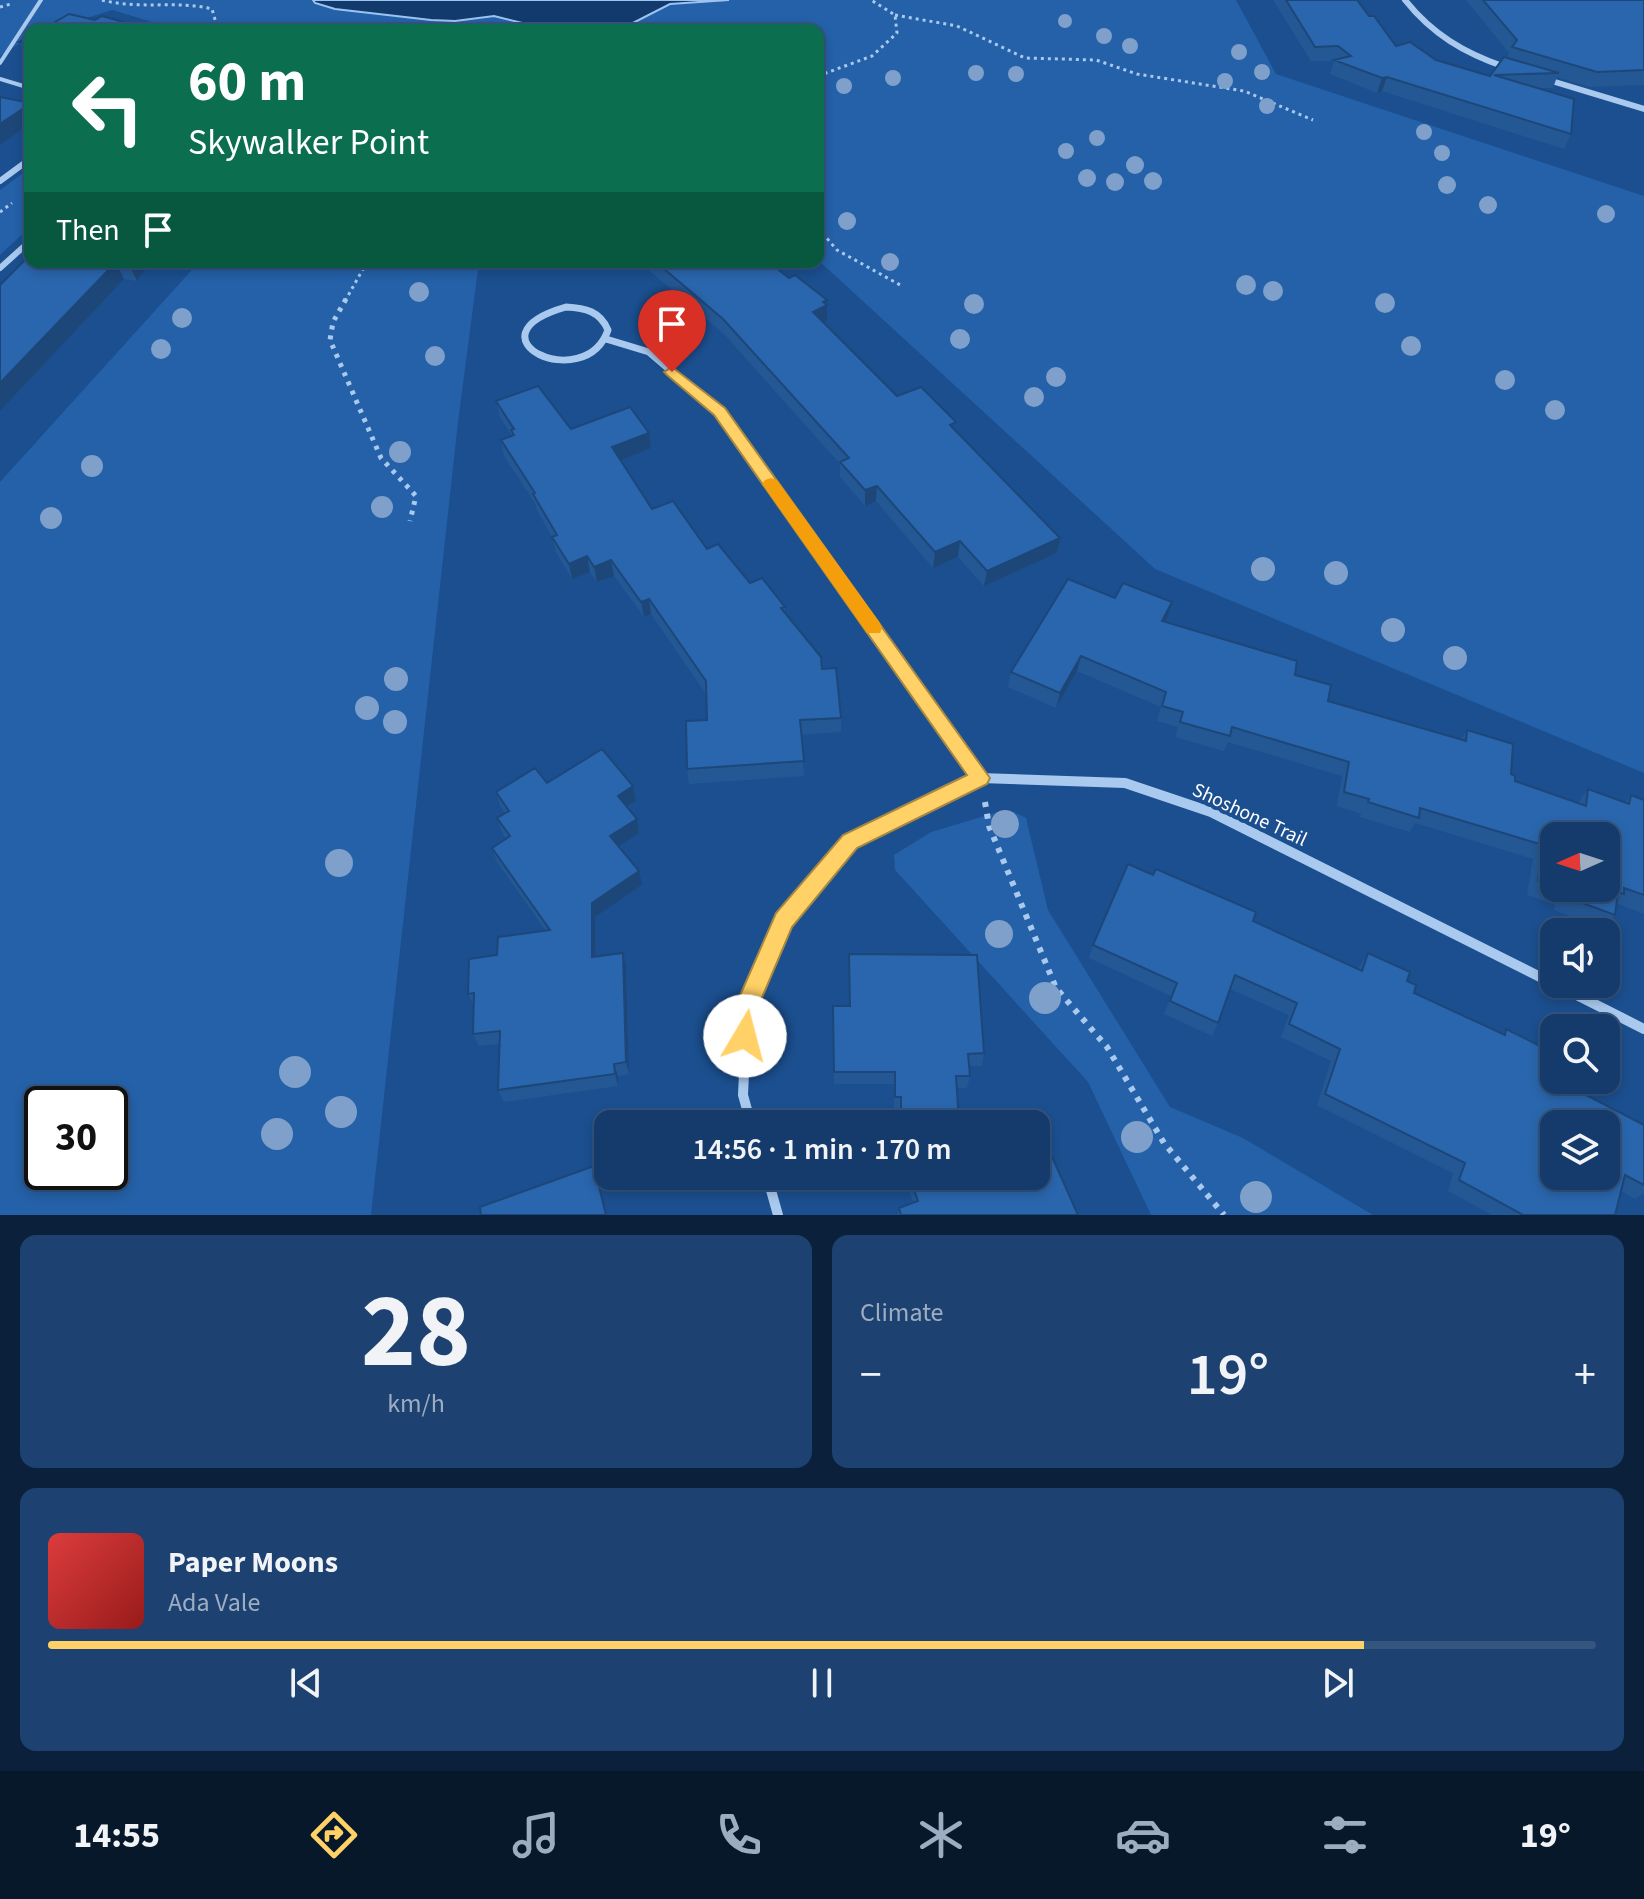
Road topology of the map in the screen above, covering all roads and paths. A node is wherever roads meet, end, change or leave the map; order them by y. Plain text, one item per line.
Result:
1 (41, 0) edge
2 (102, 0) edge
3 (871, 0) edge
4 (1405, 0) edge
5 (895, 15) junction
6 (25, 24) edge
7 (216, 24) edge
8 (24, 26) edge
9 (0, 63) edge
10 (1514, 70) edge
11 (824, 74) edge
12 (0, 79) edge
13 (1543, 79) edge
14 (24, 86) edge
15 (1644, 109) edge
16 (1313, 120) dead end
17 (24, 163) edge
18 (0, 181) edge
19 (824, 235) edge
20 (24, 246) edge
21 (0, 268) edge
22 (364, 268) edge
23 (902, 286) dead end
24 (606, 339) junction
25 (410, 521) dead end
26 (980, 778) junction
27 (1540, 977) edge
28 (1582, 998) edge
29 (1644, 1029) edge
30 (747, 1110) edge
31 (771, 1190) edge
32 (778, 1215) edge
33 (1224, 1215) edge

1 - 6 lane
2 - 7 path
3 - 5 path
4 - 10 street
5 - 11 path
5 - 16 path
8 - 9 lane
12 - 14 lane
13 - 15 street
17 - 18 street
19 - 23 path
20 - 21 street
22 - 25 path
24 - 24 street
24 - 26 street
26 - 27 street, Shoshone Trail
26 - 30 street, Shoshone Trail
26 - 33 path
28 - 29 street, Shoshone Trail
31 - 32 street

